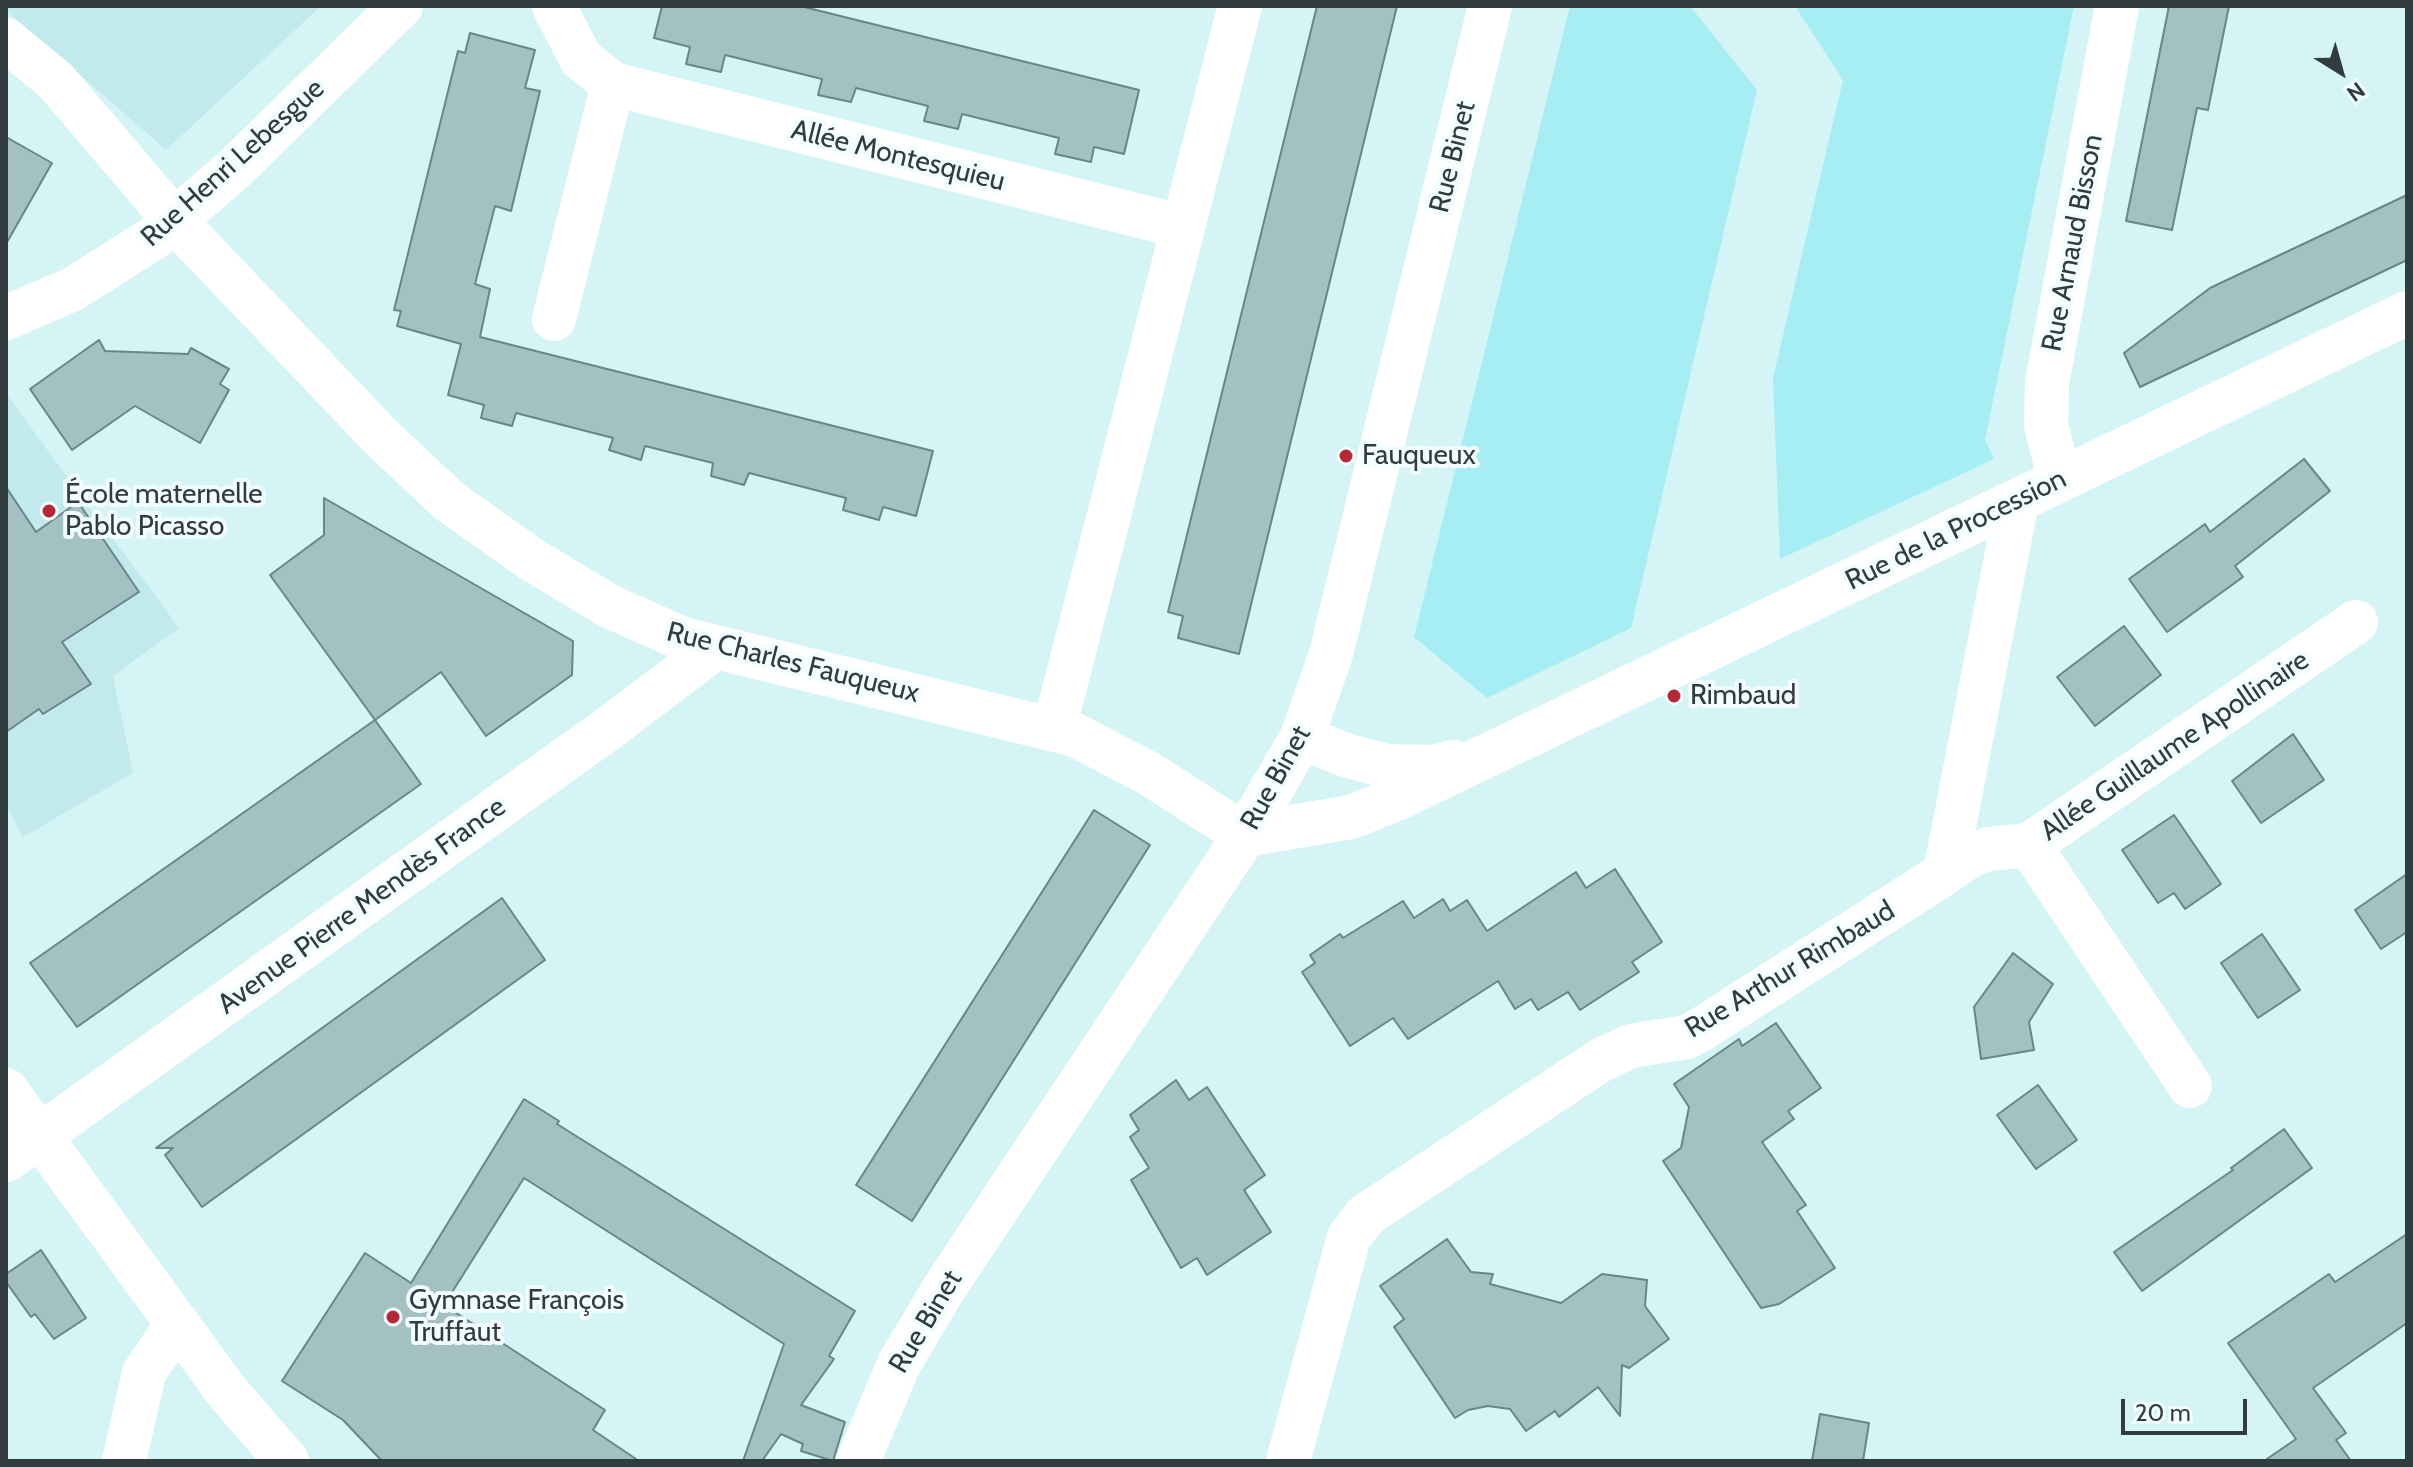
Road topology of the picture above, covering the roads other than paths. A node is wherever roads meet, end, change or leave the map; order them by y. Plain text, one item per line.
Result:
1 (401, 6) edge
2 (554, 6) edge
3 (1240, 6) edge
4 (1490, 6) edge
5 (2117, 6) edge
6 (6, 40) edge
7 (613, 84) junction
8 (175, 221) junction
9 (1183, 227) junction
10 (2407, 313) edge
11 (6, 318) edge
12 (554, 319) dead end
13 (2060, 480) junction
14 (2017, 501) junction
15 (2356, 622) dead end
16 (715, 648) junction
17 (1054, 729) junction
18 (1302, 737) junction
19 (1504, 747) junction
20 (1245, 835) junction
21 (2029, 845) junction
22 (1945, 873) junction
23 (2190, 1086) dead end
24 (6, 1090) edge
25 (23, 1148) edge
26 (177, 1324) junction
27 (124, 1461) edge
28 (287, 1461) edge
29 (858, 1461) edge
30 (1288, 1461) edge

1 - 8 street, Rue Henri Lebesgue
2 - 7 street, Allée Montesquieu
3 - 9 street
4 - 18 street, Rue Binet
5 - 13 street, Rue Arnaud Bisson
6 - 8 street, Rue Charles Fauqueux
7 - 9 street, Allée Montesquieu
7 - 12 street
8 - 11 street, Rue Henri Lebesgue
8 - 16 street, Rue Charles Fauqueux
9 - 17 street
10 - 13 street, Rue de la Procession
13 - 14 street, Rue de la Procession
14 - 19 street, Rue de la Procession
14 - 22 street
15 - 21 street, Allée Guillaume Apollinaire
16 - 17 street, Rue Charles Fauqueux
16 - 25 street, Avenue Pierre Mendès France
17 - 20 street, Rue Charles Fauqueux
18 - 19 street, Rue de la Procession
18 - 20 street, Rue Binet
19 - 20 street, Rue de la Procession
20 - 29 street, Rue Binet
21 - 22 street, Allée Guillaume Apollinaire
21 - 23 street
22 - 30 street, Rue Arthur Rimbaud
24 - 25 street
25 - 26 street
26 - 27 street
26 - 28 street

